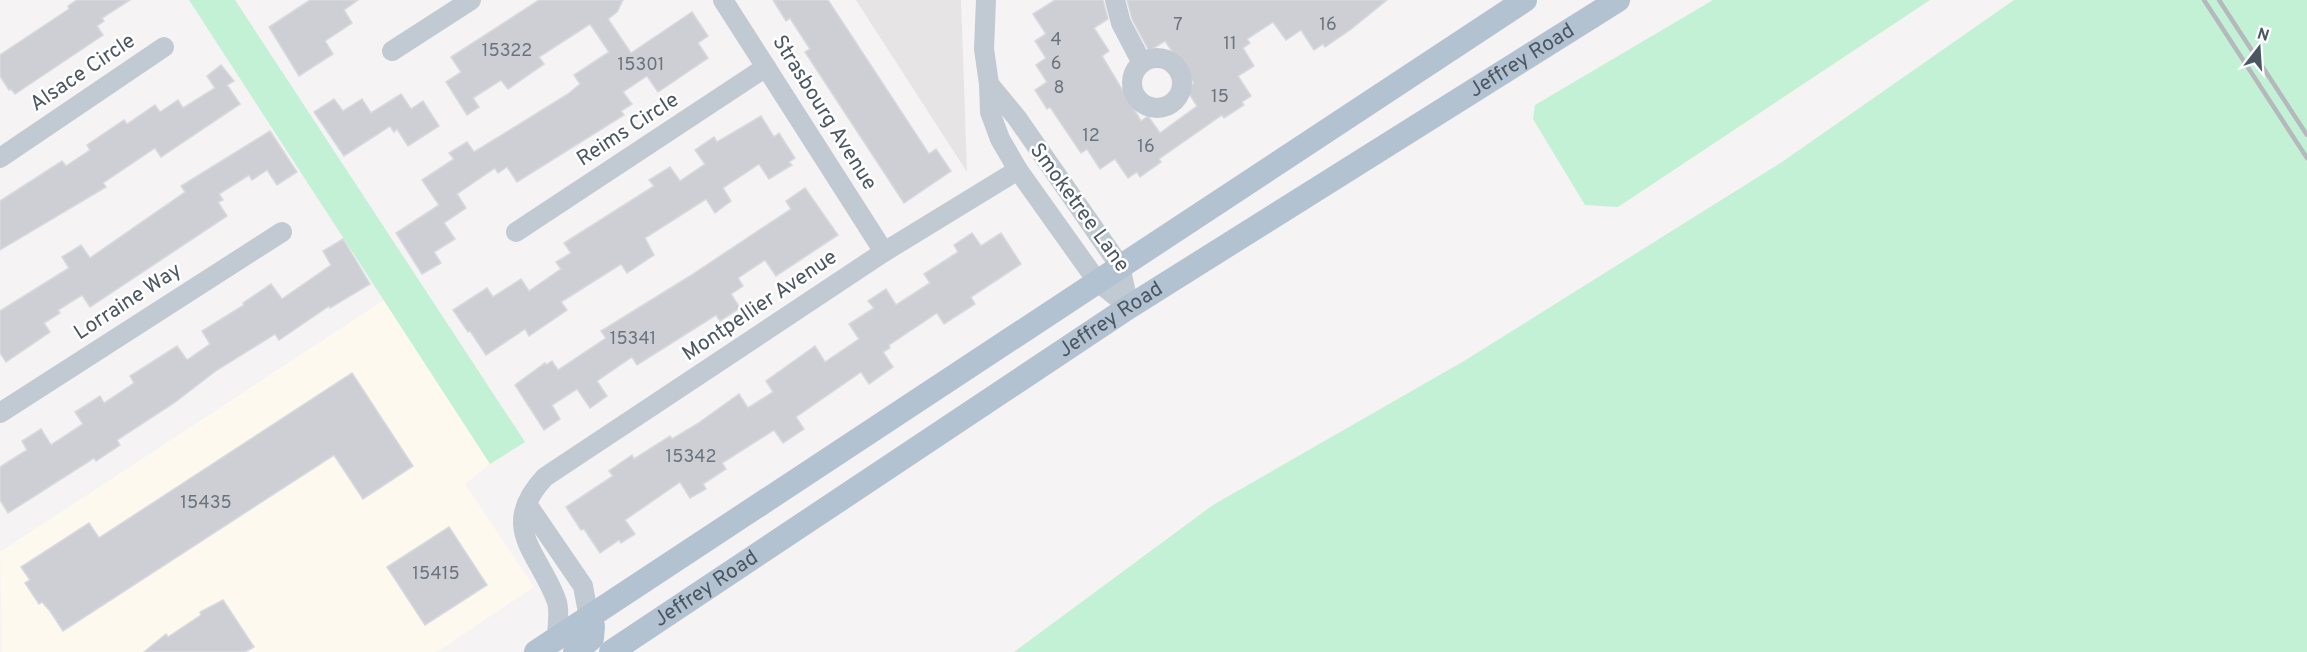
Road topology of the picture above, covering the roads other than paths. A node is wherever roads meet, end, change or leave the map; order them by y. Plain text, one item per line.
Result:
1 (471, 0) edge
2 (723, 0) edge
3 (986, 0) edge
4 (1115, 0) edge
5 (1525, 0) edge
6 (1618, 0) edge
7 (164, 47) dead end
8 (392, 51) dead end
9 (1142, 63) dead end
10 (766, 67) junction
11 (989, 84) junction
12 (0, 158) edge
13 (1018, 170) junction
14 (282, 232) dead end
15 (516, 232) dead end
16 (884, 252) junction
17 (1120, 266) junction
18 (1097, 281) junction
19 (1129, 307) junction
20 (0, 413) edge
21 (530, 497) junction
22 (589, 618) junction
23 (566, 645) edge
24 (536, 652) edge
25 (611, 652) edge

1 - 8 street
2 - 10 street, Strasbourg Avenue
3 - 11 street, Smoketree Lane
4 - 9 street
5 - 17 main road, Jeffrey Road
6 - 19 main road, Jeffrey Road
7 - 12 street, Alsace Circle
10 - 15 street, Reims Circle
10 - 16 street, Strasbourg Avenue
11 - 13 street, Smoketree Lane
11 - 17 street, Smoketree Lane
13 - 16 street, Montpellier Avenue
13 - 18 street, Smoketree Lane
14 - 20 street, Lorraine Way
16 - 21 street, Montpellier Avenue
17 - 18 main road, Jeffrey Road
17 - 19 street, Smoketree Lane
18 - 19 street, Smoketree Lane
18 - 22 main road, Jeffrey Road
19 - 25 main road, Jeffrey Road
21 - 22 street
21 - 23 street
22 - 23 main road
23 - 24 main road

